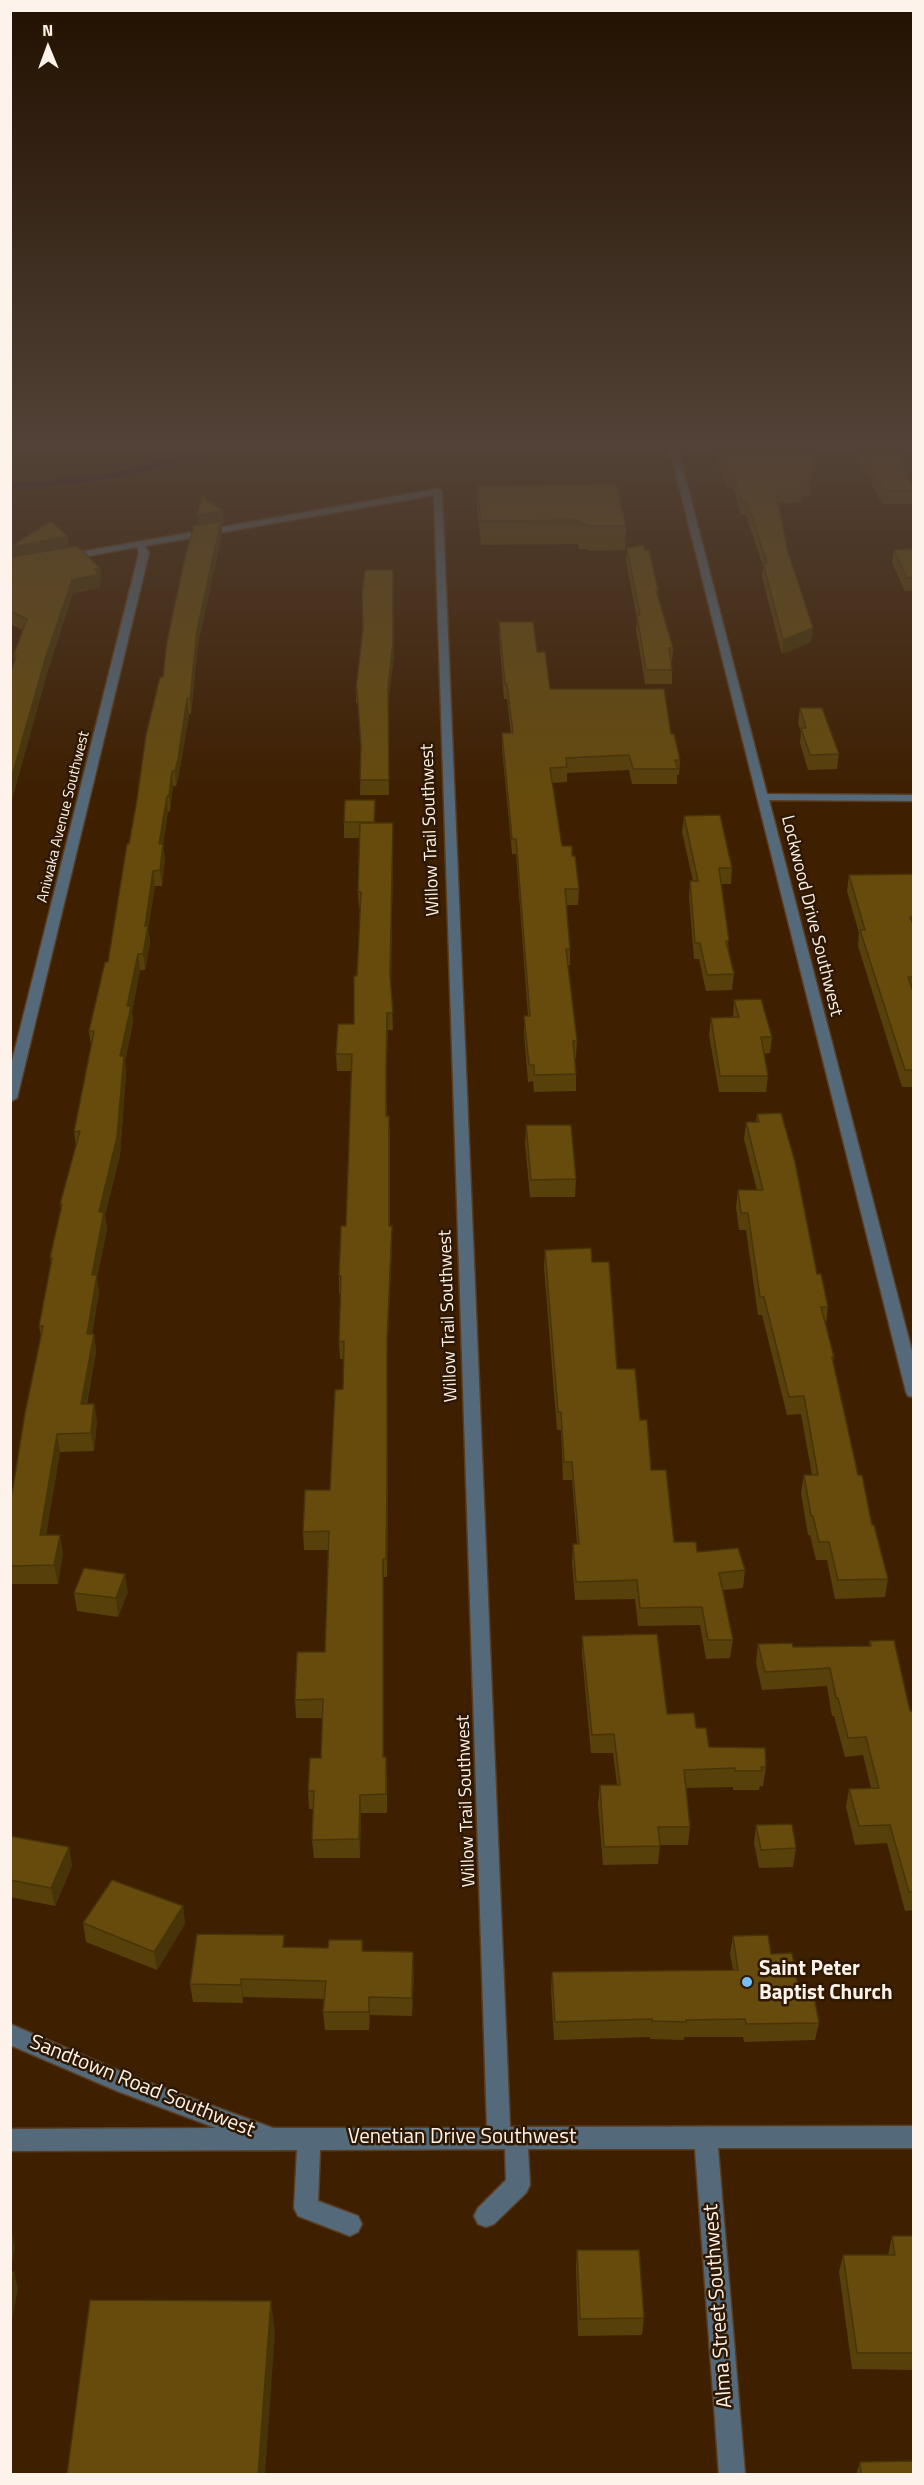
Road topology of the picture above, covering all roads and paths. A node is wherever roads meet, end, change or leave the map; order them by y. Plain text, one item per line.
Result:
1 (141, 566) edge
2 (441, 566) edge
3 (703, 566) edge
4 (762, 797) junction
5 (914, 798) edge
6 (10, 1098) edge
7 (914, 1392) edge
8 (10, 2034) edge
9 (706, 2137) junction
10 (914, 2137) edge
11 (508, 2138) junction
12 (274, 2139) junction
13 (309, 2139) junction
14 (10, 2140) edge
15 (486, 2216) dead end
16 (350, 2224) dead end
17 (732, 2475) edge

1 - 6 street, Aniwaka Avenue Southwest
2 - 11 street, Willow Trail Southwest
3 - 4 street, Lockwood Drive Southwest
4 - 5 street
4 - 7 street, Lockwood Drive Southwest
8 - 12 street, Sandtown Road Southwest
9 - 10 street, Venetian Drive Southwest
9 - 11 street, Venetian Drive Southwest
9 - 17 street, Alma Street Southwest
11 - 13 street, Venetian Drive Southwest
11 - 15 street, Willow Trail Southwest
12 - 13 street, Venetian Drive Southwest
12 - 14 street, Venetian Drive Southwest
13 - 16 street

